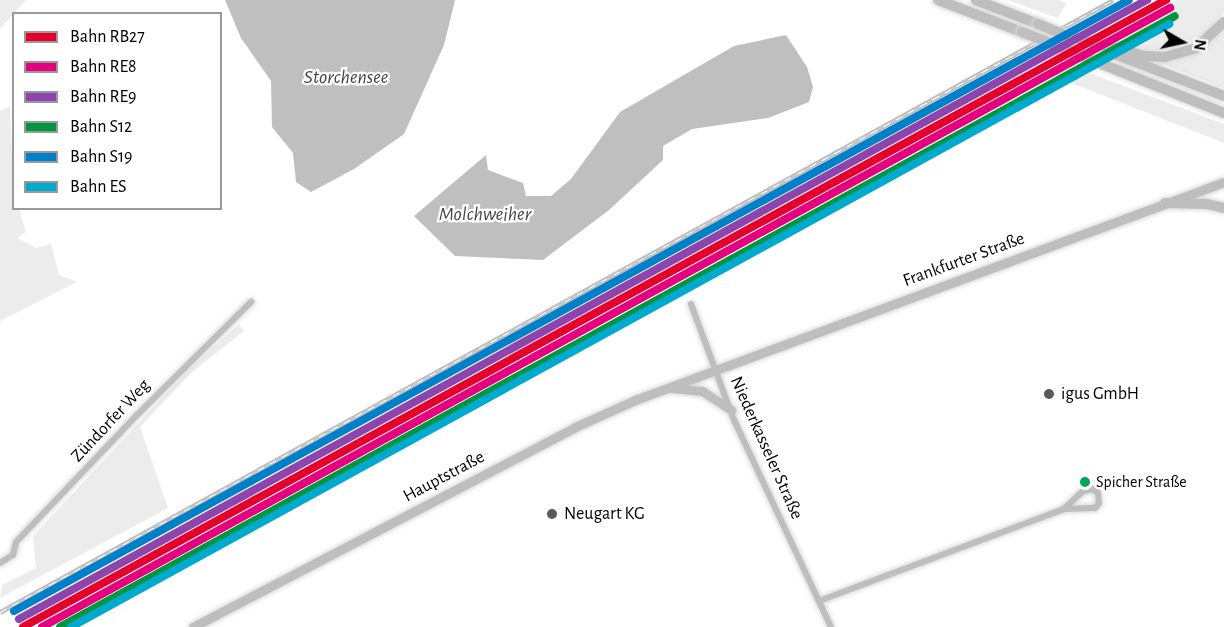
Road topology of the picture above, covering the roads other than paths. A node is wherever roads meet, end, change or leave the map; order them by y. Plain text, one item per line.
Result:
1 (938, 0) edge
2 (976, 0) edge
3 (1224, 22) edge
4 (1107, 47) junction
5 (1224, 96) edge
6 (1224, 113) edge
7 (1224, 182) edge
8 (1165, 203) junction
9 (1224, 208) edge
10 (250, 302) dead end
11 (692, 304) dead end
12 (716, 370) junction
13 (666, 388) junction
14 (731, 410) junction
15 (1064, 510) junction
16 (0, 563) edge
17 (819, 601) junction
18 (193, 627) edge
19 (831, 627) edge

1 - 6 highway, bridge
2 - 4 highway, bridge
3 - 4 highway
4 - 5 highway
7 - 8 main road, Frankfurter Straße
8 - 9 highway
8 - 12 main road, Frankfurter Straße
10 - 16 street, Zündorfer Weg
11 - 12 street, Niederkasseler Straße
12 - 13 main road, Hauptstraße
12 - 14 street, Niederkasseler Straße
13 - 14 main road
13 - 18 main road, Hauptstraße
14 - 17 street, Niederkasseler Straße
15 - 15 street
15 - 17 street
17 - 19 street, Niederkasseler Straße

